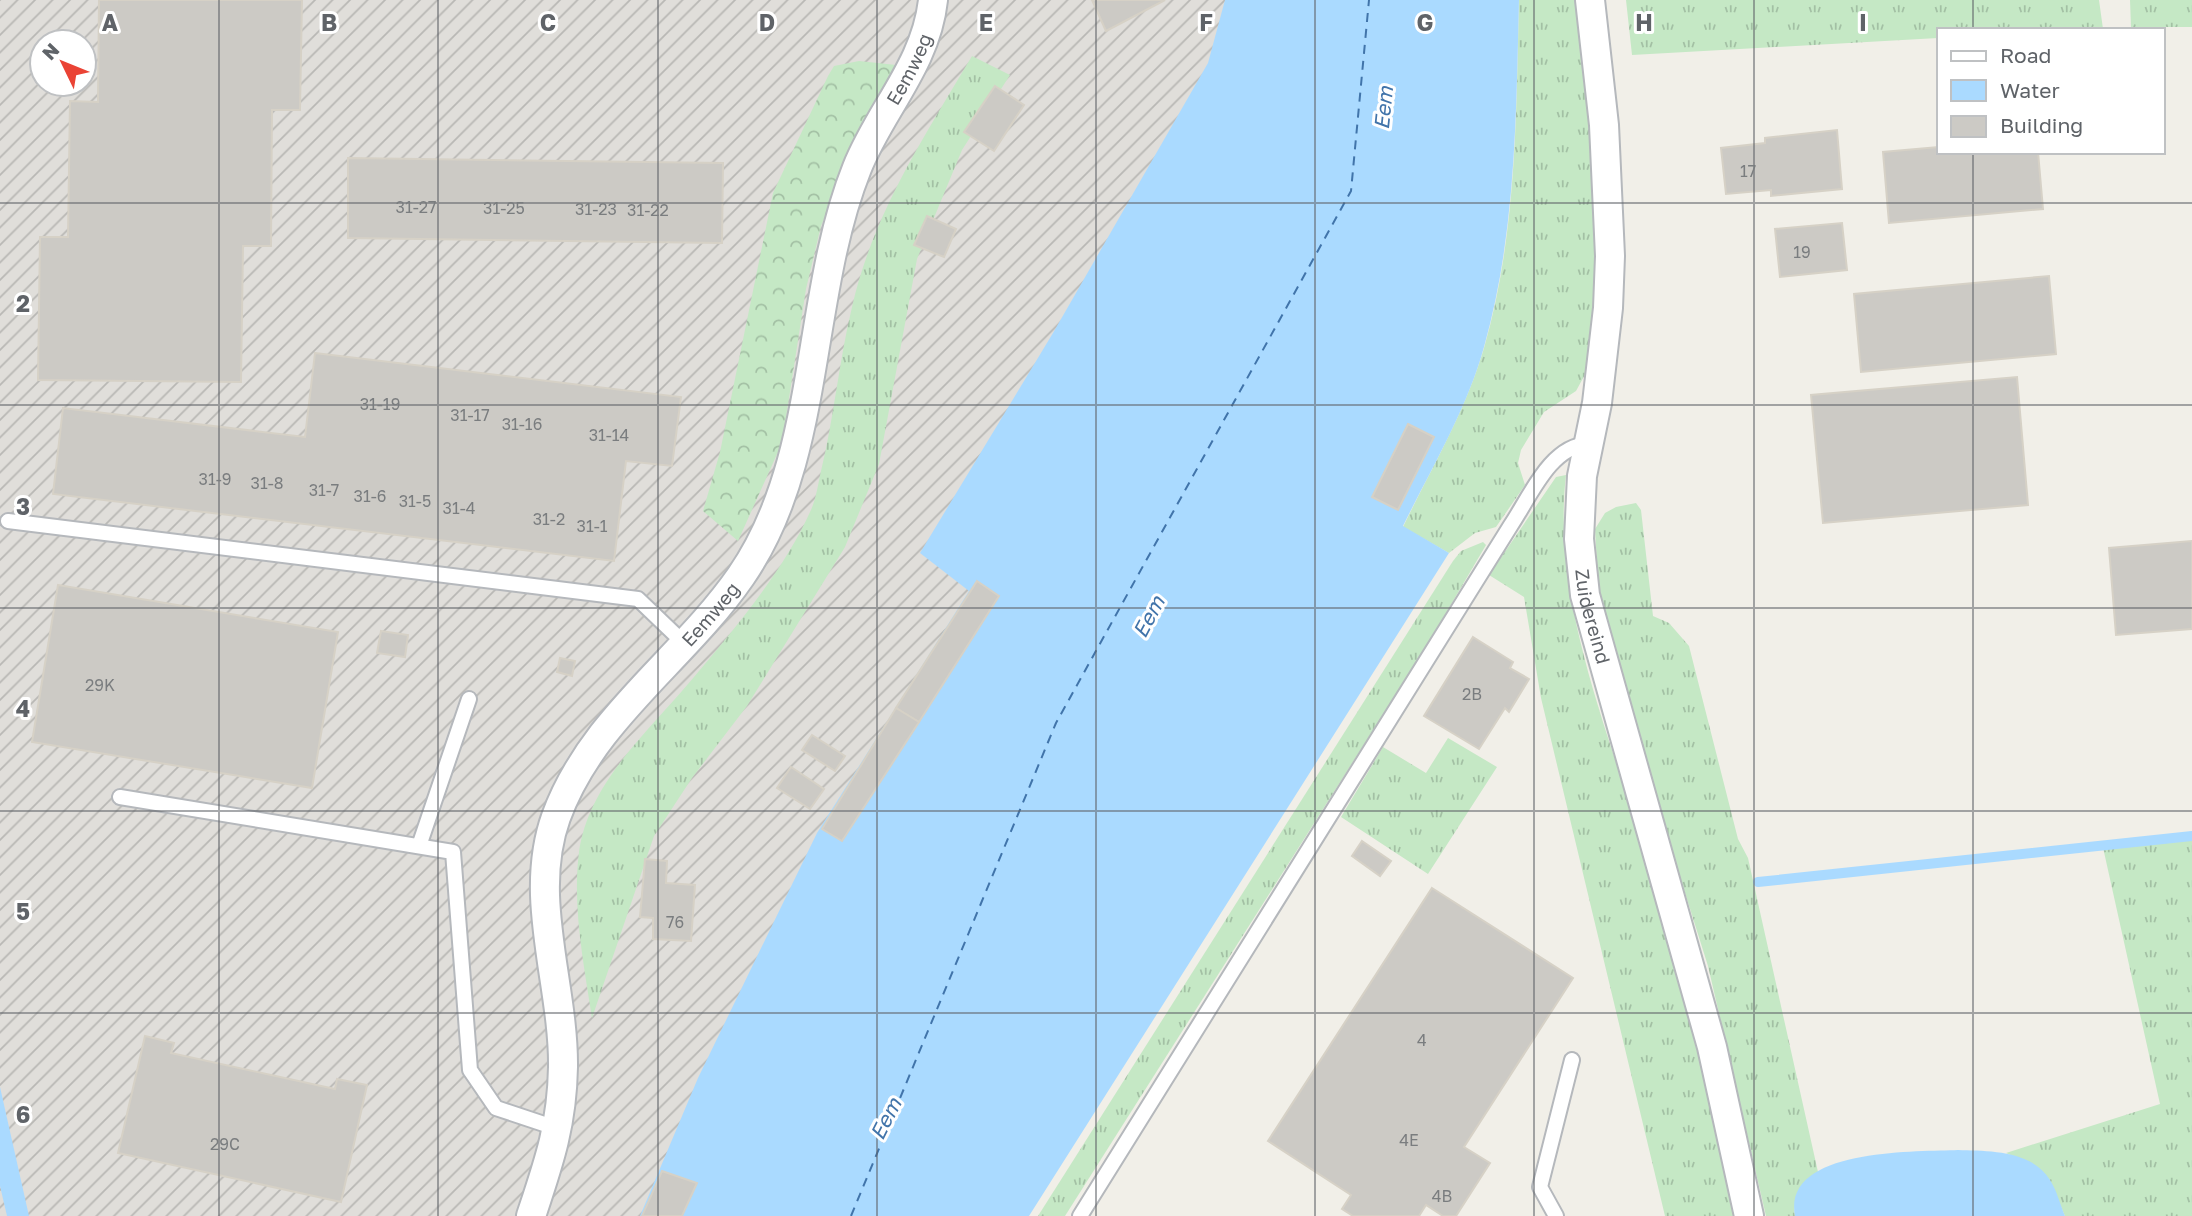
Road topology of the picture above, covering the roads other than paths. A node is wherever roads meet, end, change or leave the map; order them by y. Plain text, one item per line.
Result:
1 (933, 0) edge
2 (1590, 0) edge
3 (1588, 444) junction
4 (8, 522) dead end
5 (686, 645) junction
6 (469, 699) dead end
7 (120, 797) dead end
8 (419, 846) junction
9 (1572, 1060) dead end
10 (559, 1129) junction
11 (531, 1216) edge
12 (1080, 1216) edge
13 (1556, 1216) edge
14 (1749, 1216) edge

1 - 5 street, Eemweg
2 - 3 street, Zuidereind
3 - 12 lane
3 - 14 street, Zuidereind
4 - 5 lane
5 - 10 street, Eemweg
6 - 8 lane
7 - 8 lane
8 - 10 lane
9 - 13 lane
10 - 11 street, Eemweg

